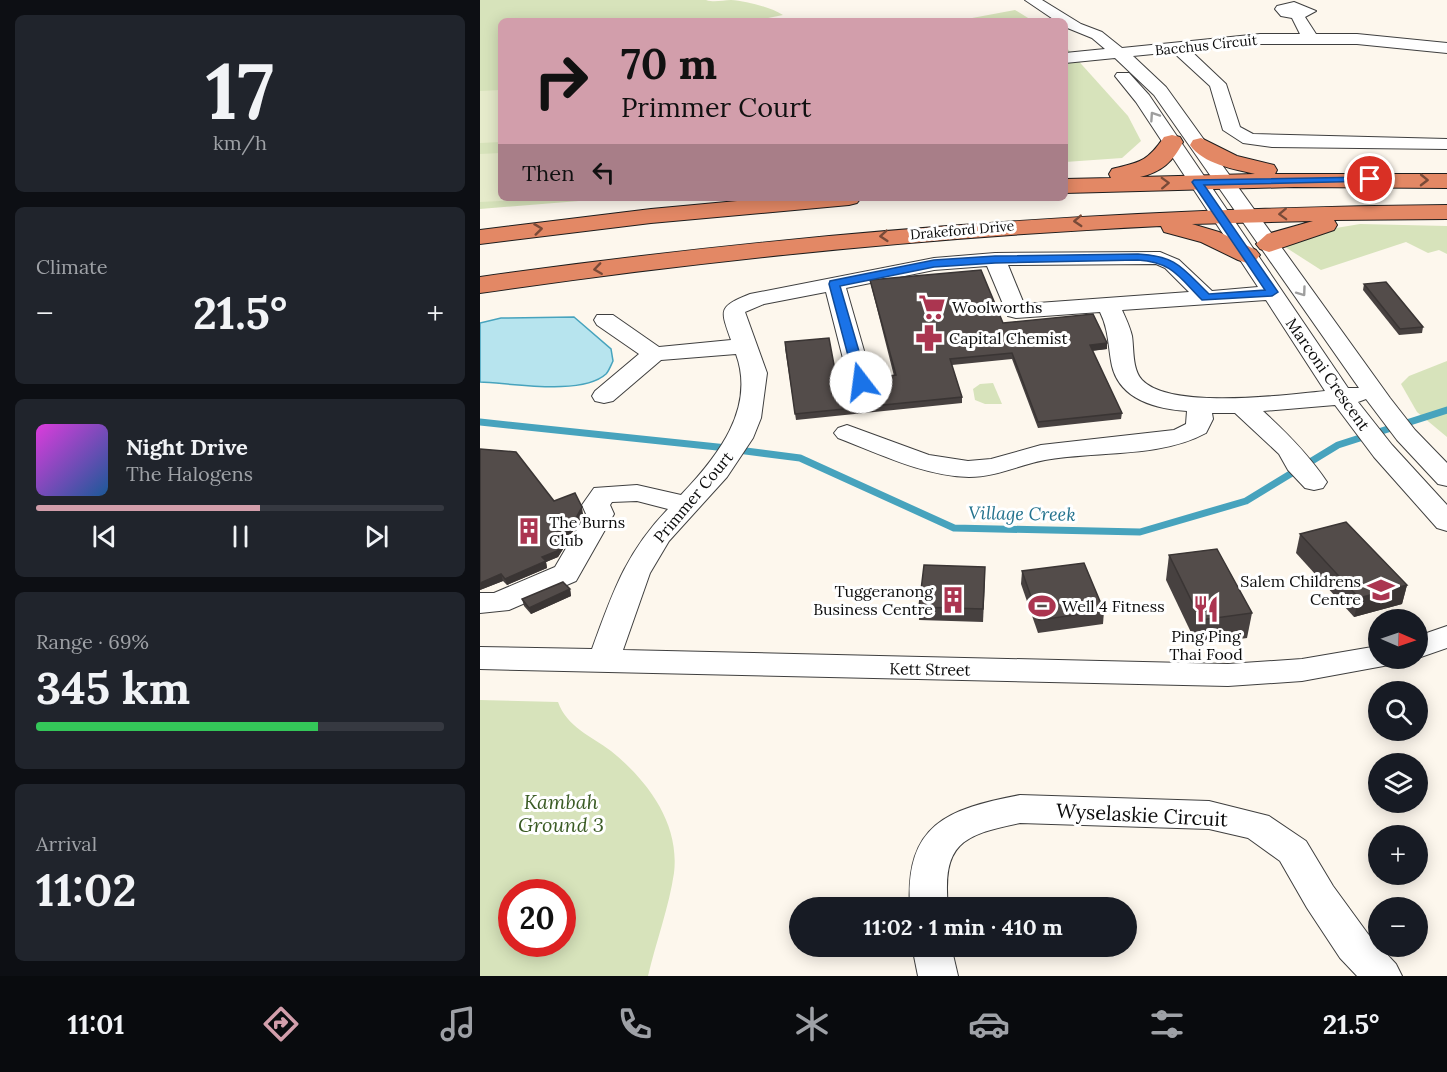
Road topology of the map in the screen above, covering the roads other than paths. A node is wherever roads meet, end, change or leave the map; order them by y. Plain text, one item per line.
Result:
1 (1032, 0) edge
2 (1297, 15) dead end
3 (1062, 18) edge
4 (1068, 22) edge
5 (1310, 38) junction
6 (1177, 47) junction
7 (1447, 48) edge
8 (1113, 55) junction
9 (1068, 58) edge
10 (1172, 142) junction
11 (1447, 144) edge
12 (1201, 145) junction
13 (1370, 179) junction
14 (1447, 181) edge
15 (1197, 182) junction
16 (1227, 182) junction
17 (1068, 183) edge
18 (1068, 184) edge
19 (815, 201) edge
20 (1436, 212) edge
21 (1251, 215) junction
22 (1221, 216) junction
23 (1121, 219) junction
24 (480, 237) edge
25 (1258, 249) junction
26 (995, 259) junction
27 (834, 284) junction
28 (480, 285) edge
29 (1272, 292) junction
30 (1206, 297) junction
31 (1107, 304) junction
32 (605, 320) dead end
33 (747, 346) junction
34 (654, 354) junction
35 (861, 382) edge
36 (1375, 394) junction
37 (604, 396) dead end
38 (1341, 396) junction
39 (1240, 404) junction
40 (1199, 405) junction
41 (847, 433) dead end
42 (1443, 469) edge
43 (1403, 475) junction
44 (1314, 482) dead end
45 (687, 505) junction
46 (1447, 522) edge
47 (480, 603) edge
48 (1447, 638) edge
49 (1428, 644) edge
50 (480, 658) edge
51 (1368, 659) edge
52 (604, 661) junction
53 (929, 897) edge
54 (934, 957) edge
55 (938, 976) edge
56 (1382, 976) edge

1 - 3 street
2 - 5 street
4 - 8 street
5 - 6 street, Bacchus Circuit
5 - 7 street, Bacchus Circuit
6 - 8 street, Bacchus Circuit
6 - 11 street
8 - 9 street, Bacchus Circuit
10 -> 8 street, Marconi Crescent
8 - 12 street, Marconi Crescent
10 - 15 street, Marconi Crescent
10 - 17 highway
12 - 13 highway
12 - 16 street, Marconi Crescent
13 -> 14 highway
13 - 16 highway
15 - 16 highway
18 -> 15 highway
15 - 22 street, Marconi Crescent
16 - 21 street, Marconi Crescent
24 -> 19 highway
20 -> 21 highway, Drakeford Drive
20 - 25 highway
21 - 22 highway, Drakeford Drive
21 - 25 street, Marconi Crescent
22 - 23 highway, Drakeford Drive
22 - 25 street, Marconi Crescent
23 - 25 highway
23 -> 28 highway, Drakeford Drive
25 - 29 street, Marconi Crescent
25 -> 36 street, Marconi Crescent
26 - 27 street, Primmer Court
26 - 30 street, Primmer Court
26 - 31 street
27 - 33 street, Primmer Court
27 - 35 street
29 - 30 street
29 - 38 street, Marconi Crescent
30 - 31 street
31 - 40 street
32 - 34 street
33 - 34 street
33 - 45 street, Primmer Court
34 - 37 street
36 - 38 street
36 - 42 street, Marconi Crescent
38 - 39 street
38 - 43 street, Marconi Crescent
39 - 40 street
39 - 44 street
40 - 41 street
42 - 43 street
43 - 46 street, Marconi Crescent
45 - 47 street
45 - 52 street, Primmer Court
48 - 49 street
50 - 52 street, Kett Street
51 - 52 street, Kett Street
53 - 56 street, Wyselaskie Circuit
54 - 55 street

